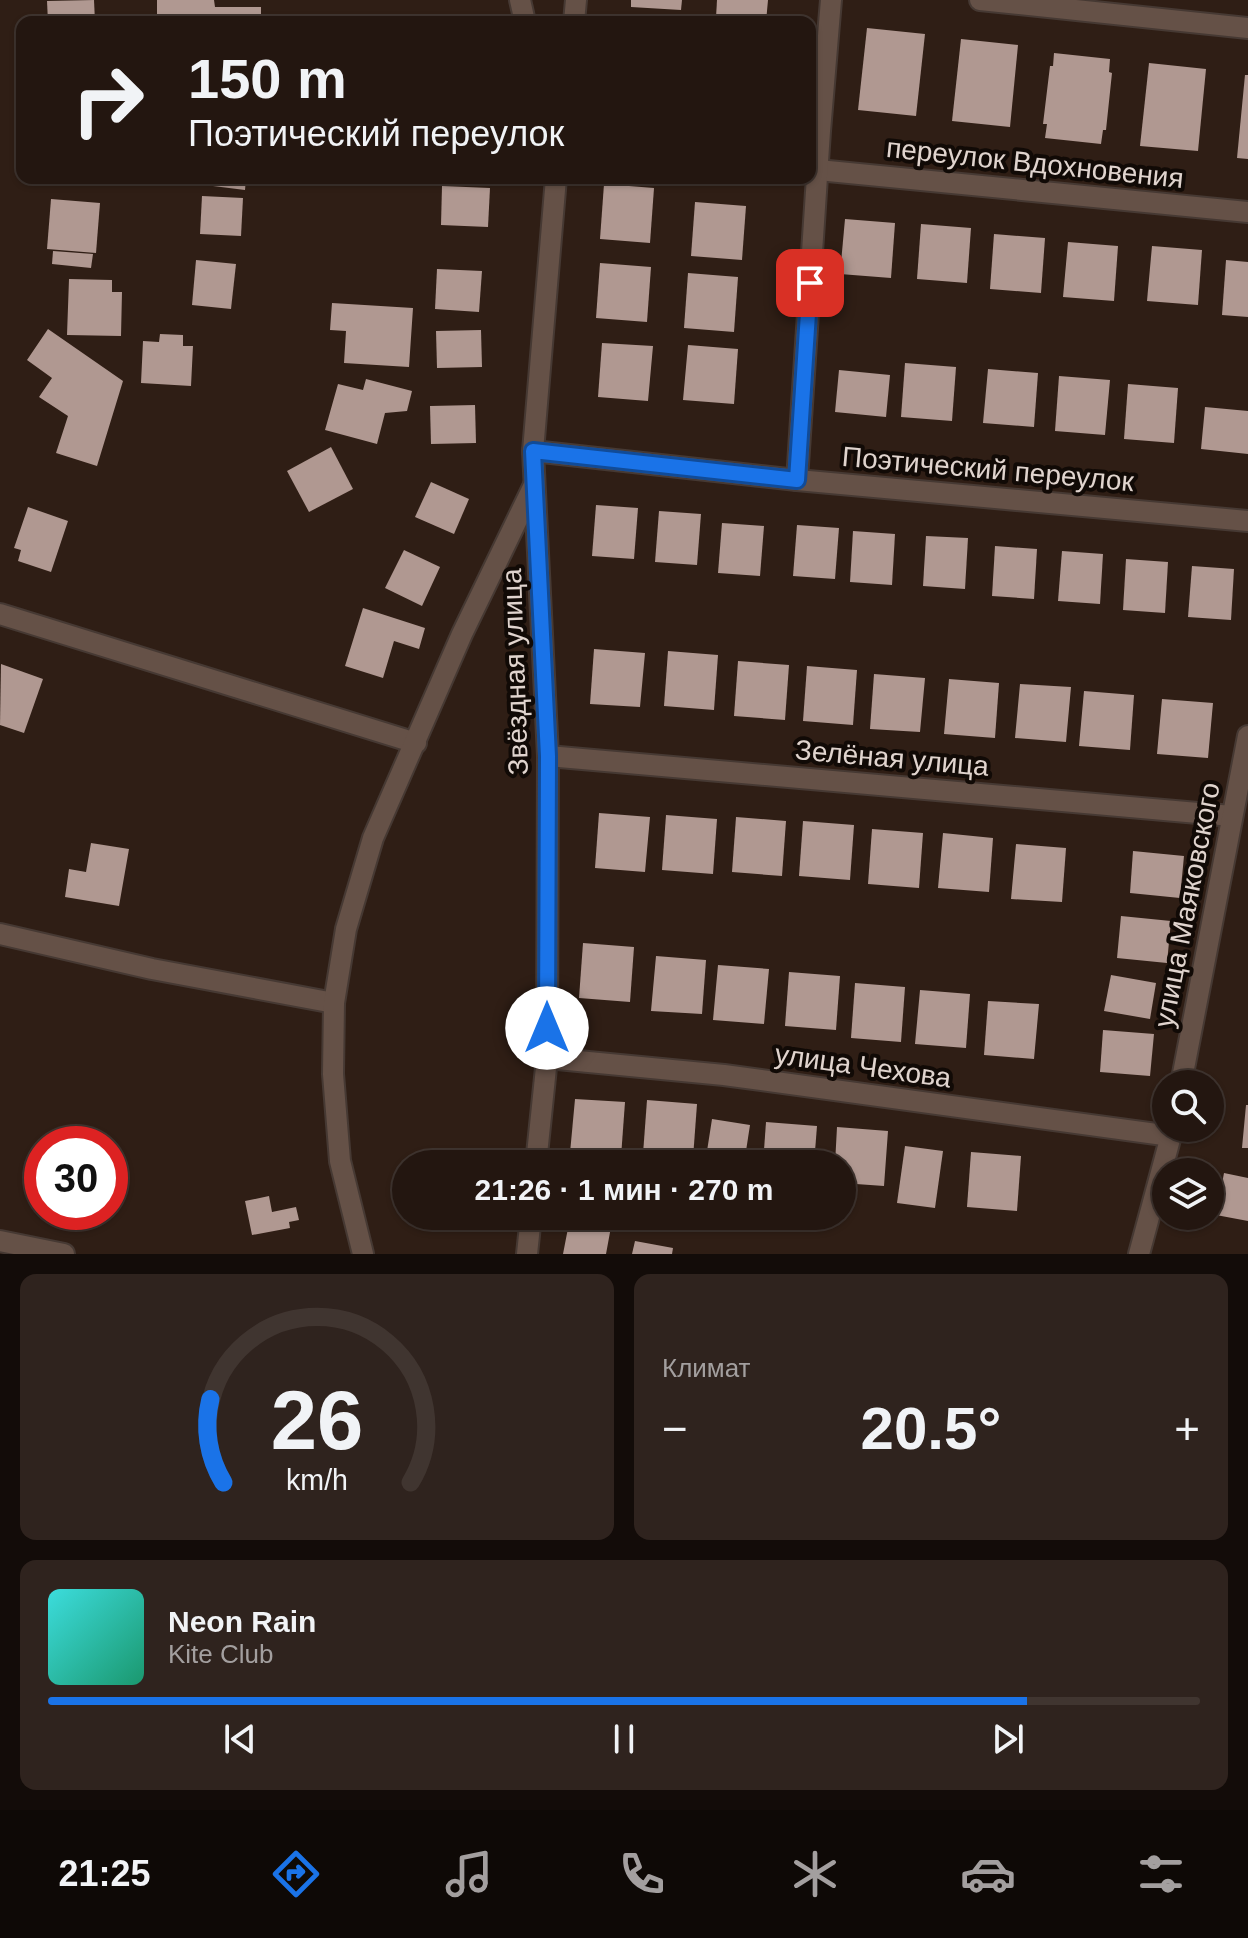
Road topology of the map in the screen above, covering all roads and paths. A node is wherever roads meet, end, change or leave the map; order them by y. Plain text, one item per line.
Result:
1 (831, 0) edge
2 (980, 0) edge
3 (1248, 28) edge
4 (818, 170) junction
5 (555, 184) edge
6 (1248, 212) edge
7 (533, 451) junction
8 (797, 480) junction
9 (534, 485) junction
10 (1248, 521) edge
11 (0, 614) edge
12 (1248, 736) edge
13 (416, 743) junction
14 (548, 756) junction
15 (1232, 816) junction
16 (0, 934) edge
17 (334, 1003) junction
18 (547, 1058) junction
19 (1184, 1070) edge
20 (1152, 1129) edge
21 (1169, 1142) edge
22 (537, 1150) edge
23 (530, 1230) edge
24 (0, 1241) edge
25 (64, 1254) edge
26 (363, 1254) edge
27 (527, 1254) edge
28 (1139, 1254) edge

1 - 4 street
2 - 3 street
4 - 6 street, переулок Вдохновения
4 - 8 street
5 - 7 street, Звёздная улица
7 - 8 street, Поэтический переулок
7 - 9 street, Звёздная улица
8 - 10 street, Поэтический переулок
9 - 13 street
9 - 14 street, Звёздная улица
11 - 13 street
12 - 15 street, улица Маяковского
13 - 17 street
14 - 15 street, Зелёная улица
14 - 18 street, Звёздная улица
15 - 19 street, улица Маяковского
16 - 17 street
17 - 26 street
18 - 20 street, улица Чехова
18 - 22 street, Звёздная улица
21 - 28 street
23 - 27 street
24 - 25 street

